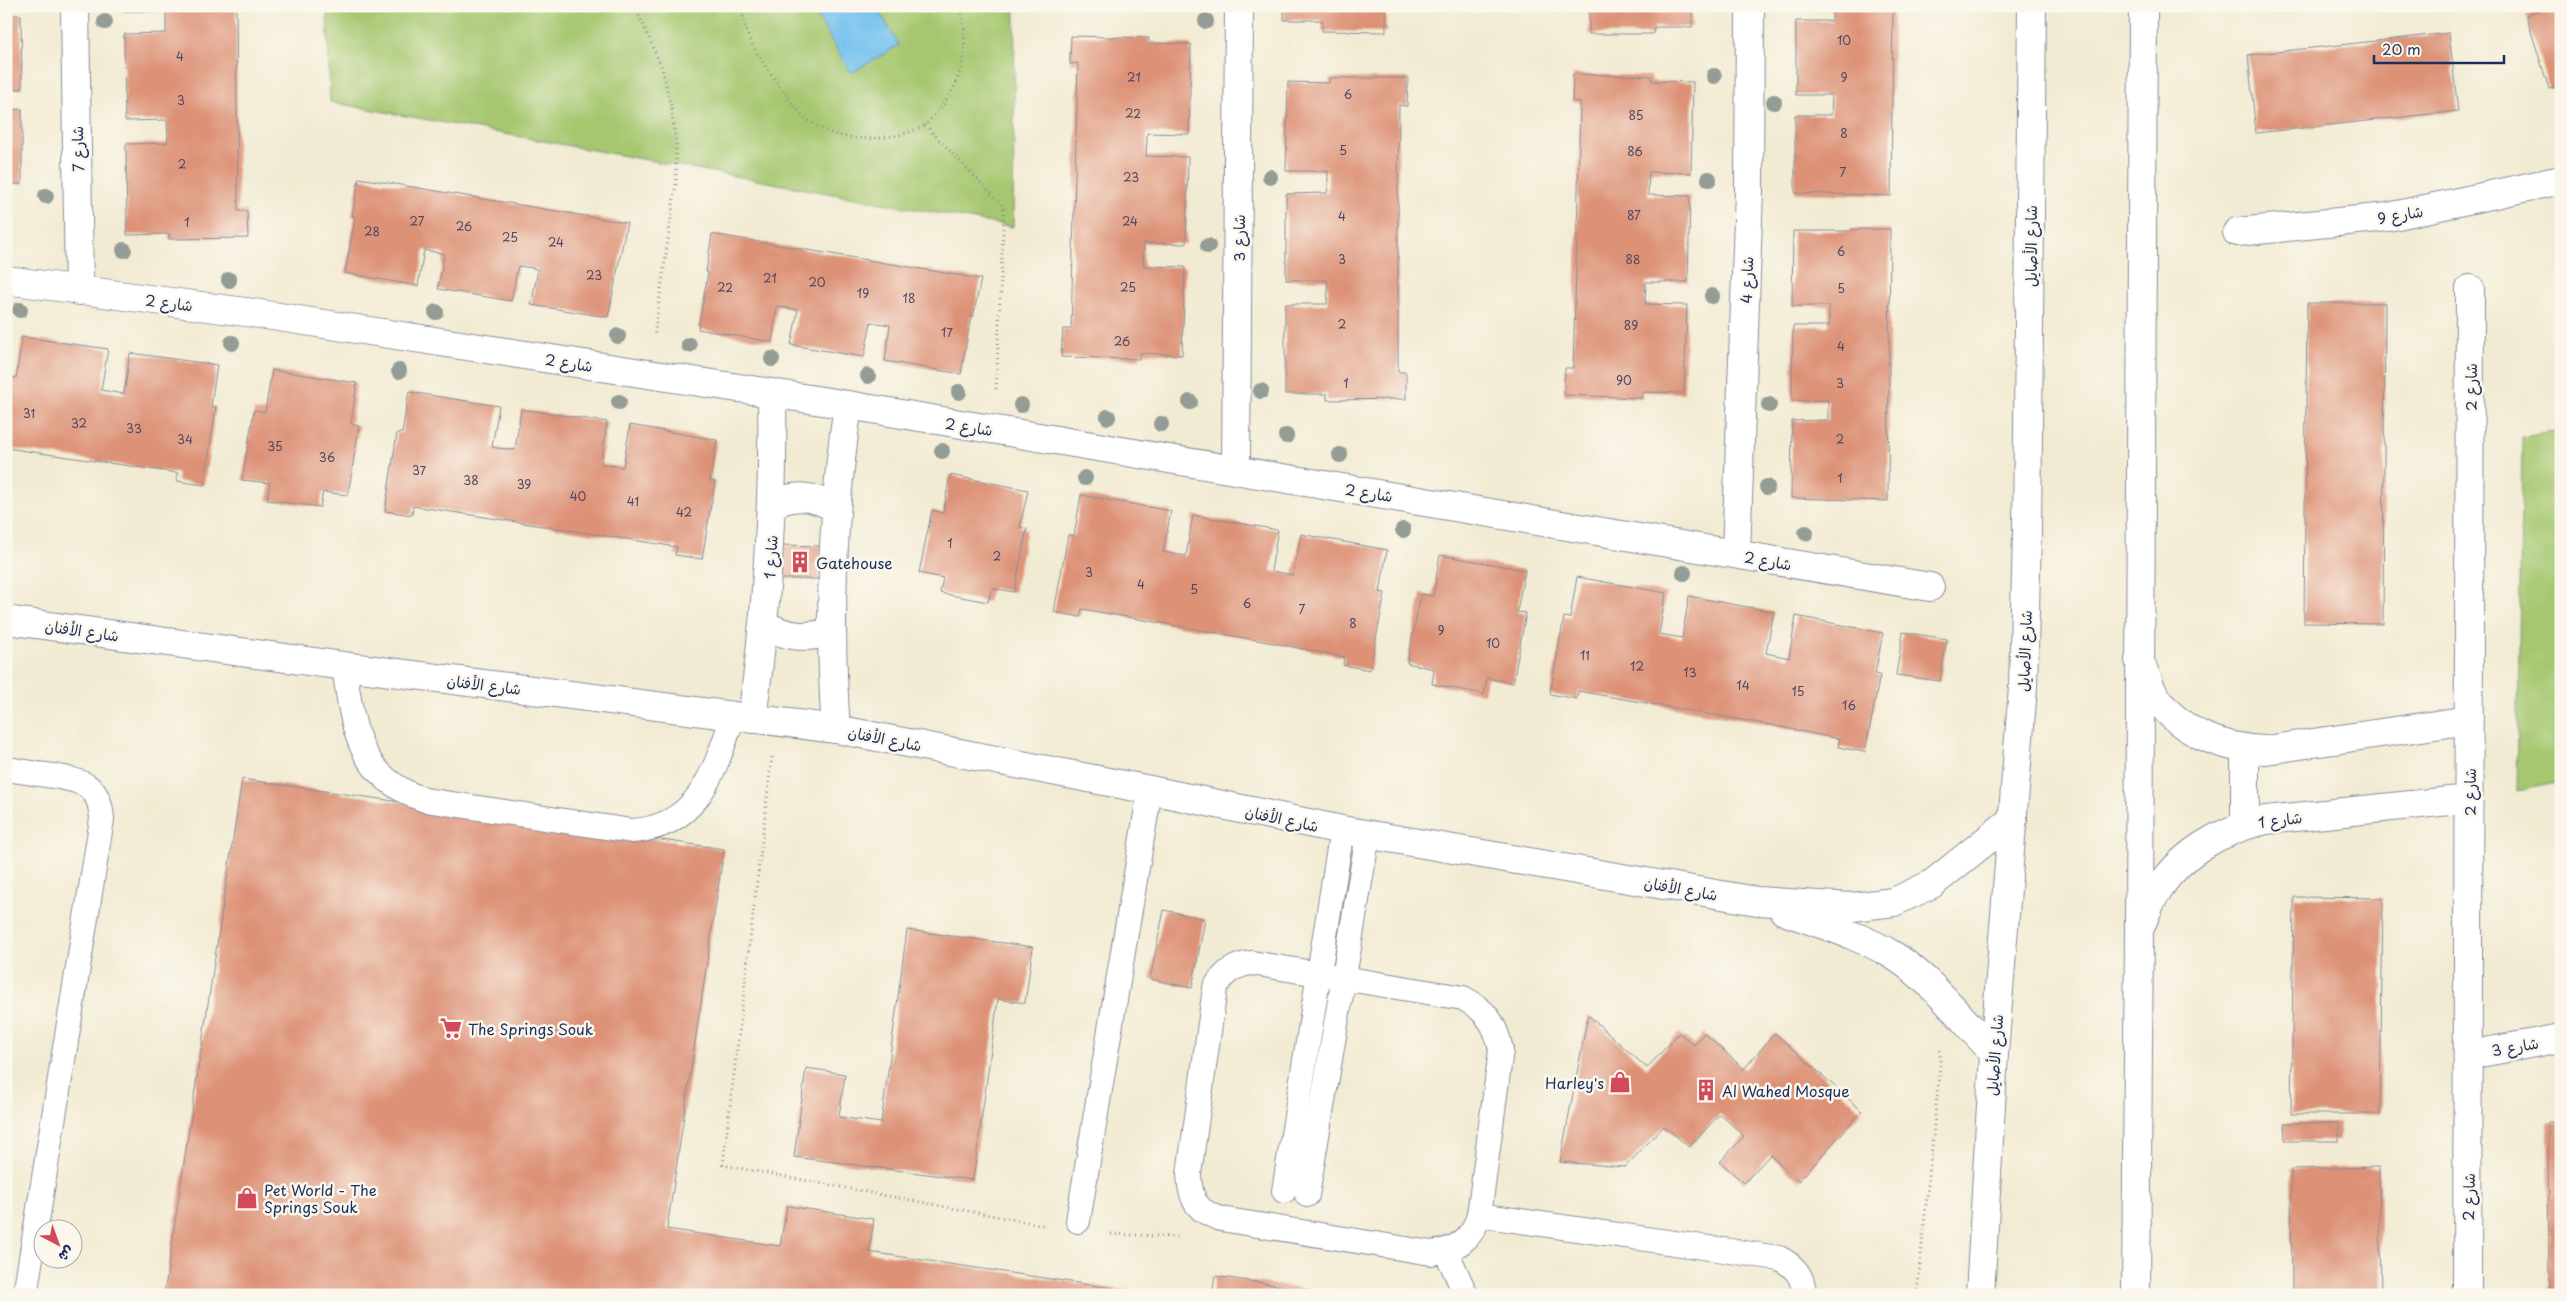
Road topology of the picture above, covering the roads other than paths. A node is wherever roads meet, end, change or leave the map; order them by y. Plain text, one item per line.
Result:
1 (75, 6) edge
2 (1239, 6) edge
3 (1750, 6) edge
4 (2032, 6) edge
5 (2143, 6) edge
6 (2561, 180) edge
7 (2237, 232) dead end
8 (6, 280) edge
9 (2470, 289) dead end
10 (79, 291) junction
11 (772, 394) junction
12 (848, 405) junction
13 (1236, 470) junction
14 (772, 504) junction
15 (835, 508) junction
16 (1736, 554) junction
17 (1930, 587) dead end
18 (6, 620) edge
19 (764, 626) junction
20 (831, 632) junction
21 (2139, 660) junction
22 (344, 666) junction
23 (754, 719) junction
24 (2469, 720) junction
25 (836, 728) junction
26 (2245, 750) junction
27 (6, 769) edge
28 (1150, 790) junction
29 (2469, 799) junction
30 (2013, 819) junction
31 (2245, 824) junction
32 (1355, 833) junction
33 (1757, 901) junction
34 (2139, 930) junction
35 (1319, 974) junction
36 (1344, 978) junction
37 (2561, 1038) edge
38 (1994, 1053) junction
39 (2469, 1055) junction
40 (1479, 1215) junction
41 (1078, 1221) dead end
42 (1446, 1251) junction
43 (25, 1295) edge
44 (1466, 1295) edge
45 (1804, 1295) edge
46 (1980, 1295) edge
47 (2136, 1295) edge
48 (2467, 1295) edge

1 - 10 street, شارع 7
2 - 13 street, شارع 3
3 - 16 street, شارع 4
4 - 30 street, شارع الأصايل
5 - 21 street
6 - 7 street, شارع 9
8 - 10 street, شارع 2
9 - 24 street, شارع 2
10 - 11 street, شارع 2
11 - 12 street, شارع 2
11 - 14 street, شارع 1
12 - 13 street, شارع 2
12 - 15 street
13 - 16 street, شارع 2
14 - 15 street
14 - 19 street, شارع 1
15 - 20 street
16 - 17 street, شارع 2
18 - 22 street, شارع الأفنان
19 - 20 street
19 - 23 street, شارع 1
20 - 25 street
21 - 26 street
21 - 34 street
22 - 23 street, شارع الأفنان
22 - 23 lane
23 - 25 street, شارع الأفنان
24 - 26 street
24 - 29 street, شارع 2
25 - 28 street, شارع الأفنان
26 - 31 street
27 - 43 lane
28 - 32 street, شارع الأفنان
28 - 41 lane
29 - 31 street, شارع 1
29 - 39 street, شارع 2
30 - 33 street, شارع الأفنان
30 - 38 street, شارع الأصايل
31 - 34 street, شارع 1
32 - 33 street, شارع الأفنان
32 - 35 lane
32 - 36 lane
33 - 38 street, شارع الأفنان
34 - 47 street
35 - 36 lane
35 - 36 lane
35 - 42 lane
36 - 40 lane
37 - 39 street, شارع 3
38 - 46 street, شارع الأصايل
39 - 48 street, شارع 2
40 - 42 lane
40 - 45 lane
42 - 44 lane

